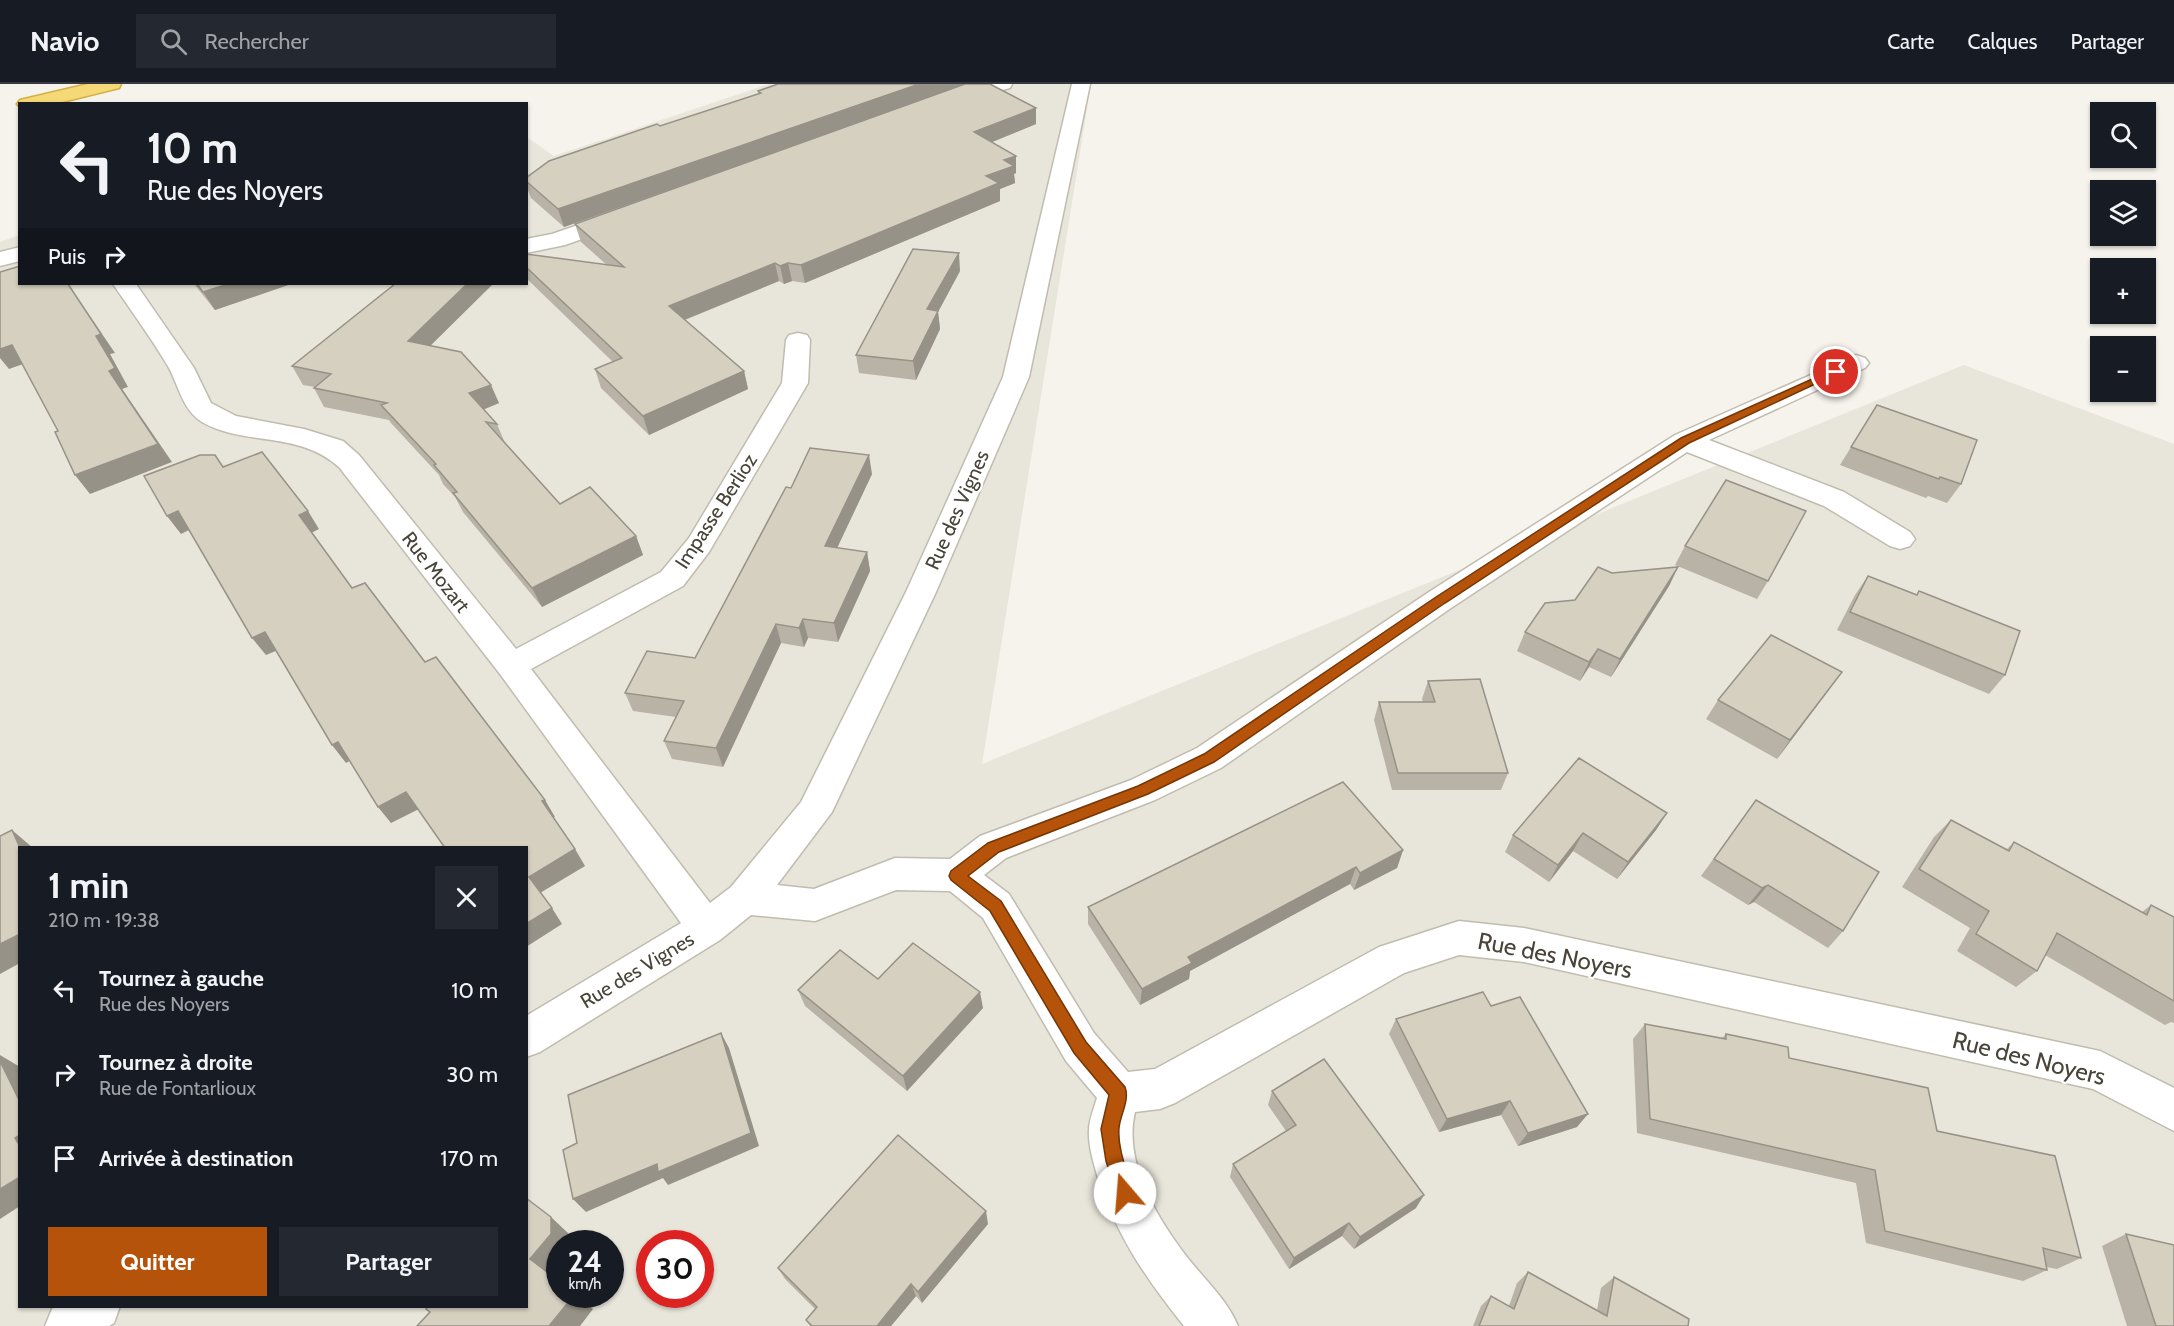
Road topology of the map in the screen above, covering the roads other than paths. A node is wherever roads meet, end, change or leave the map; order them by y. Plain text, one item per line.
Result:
1 (50, 84) edge
2 (112, 84) edge
3 (1003, 84) edge
4 (1081, 84) edge
5 (12, 102) edge
6 (36, 102) edge
7 (926, 106) edge
8 (634, 212) edge
9 (528, 246) edge
10 (18, 254) edge
11 (0, 259) edge
12 (126, 285) edge
13 (798, 340) dead end
14 (1856, 363) dead end
15 (1685, 441) junction
16 (1900, 539) dead end
17 (511, 666) junction
18 (957, 876) junction
19 (744, 898) junction
20 (707, 928) junction
21 (528, 1037) edge
22 (1119, 1093) junction
23 (2174, 1110) edge
24 (95, 1308) edge
25 (69, 1326) edge
26 (1214, 1326) edge

1 - 5 highway
2 - 6 highway
3 - 7 street
4 - 19 street, Rue des Vignes
8 - 9 street
10 - 11 street
12 - 17 street, Rue Mozart
13 - 17 street, Impasse Berlioz
14 - 15 street
15 - 16 street
15 - 18 street
17 - 20 street, Rue Mozart
18 - 19 street
18 - 22 street
19 - 20 street, Rue des Vignes
20 - 21 street, Rue des Vignes
22 - 23 street, Rue des Noyers
22 - 26 street
24 - 25 street

